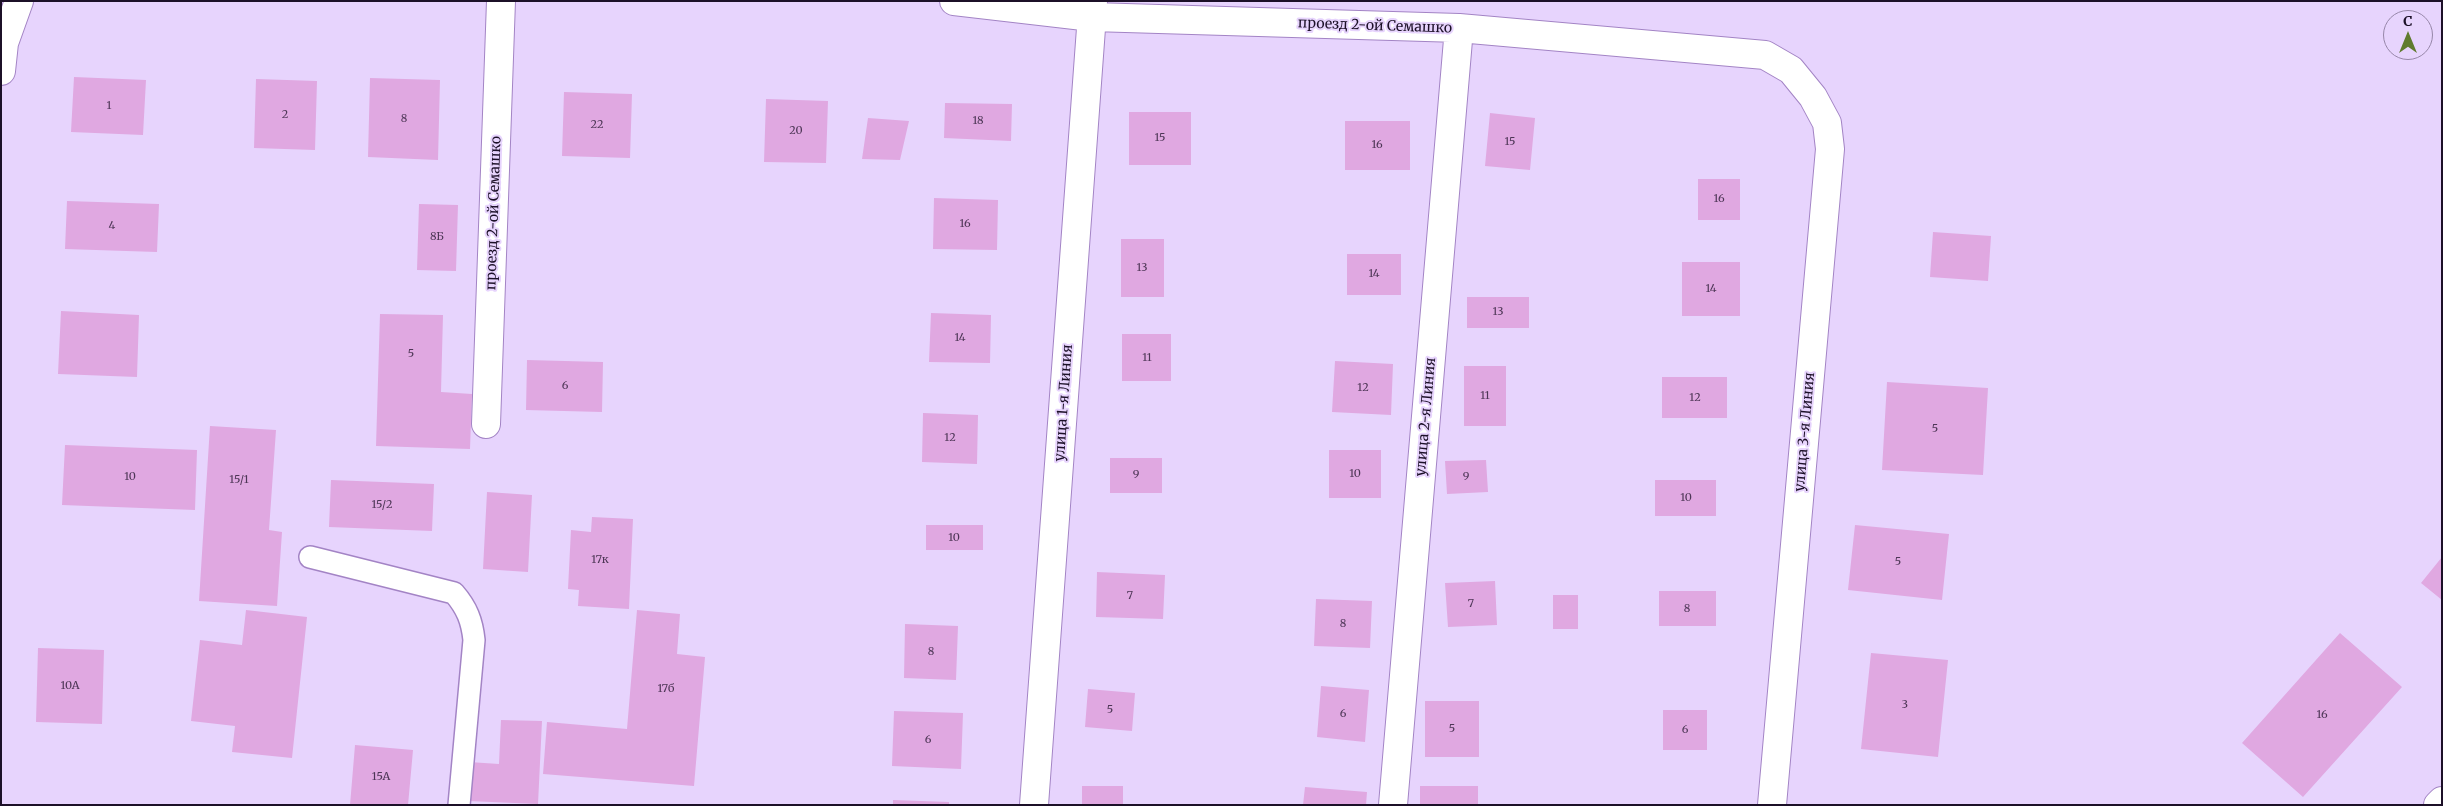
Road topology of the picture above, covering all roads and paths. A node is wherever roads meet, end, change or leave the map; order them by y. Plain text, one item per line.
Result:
1 (19, 1) edge
2 (501, 1) edge
3 (954, 1) edge
4 (1093, 9) edge
5 (1459, 28) junction
6 (1791, 70) joint
7 (1, 71) edge
8 (486, 424) dead end
9 (310, 557) dead end
10 (2442, 801) edge
11 (459, 805) edge
12 (1034, 805) edge
13 (1394, 805) edge
14 (1772, 805) edge
15 (2438, 805) edge

1 - 7 street
2 - 8 street, проезд 2-ой Семашко
3 - 4 street, проезд 2-ой Семашко
4 - 5 street, проезд 2-ой Семашко
4 - 12 street, улица 1-я Линия
5 - 6 street, проезд 2-ой Семашко
5 - 13 street, улица 2-я Линия
6 - 14 street, улица 3-я Линия
9 - 11 lane
10 - 15 street

